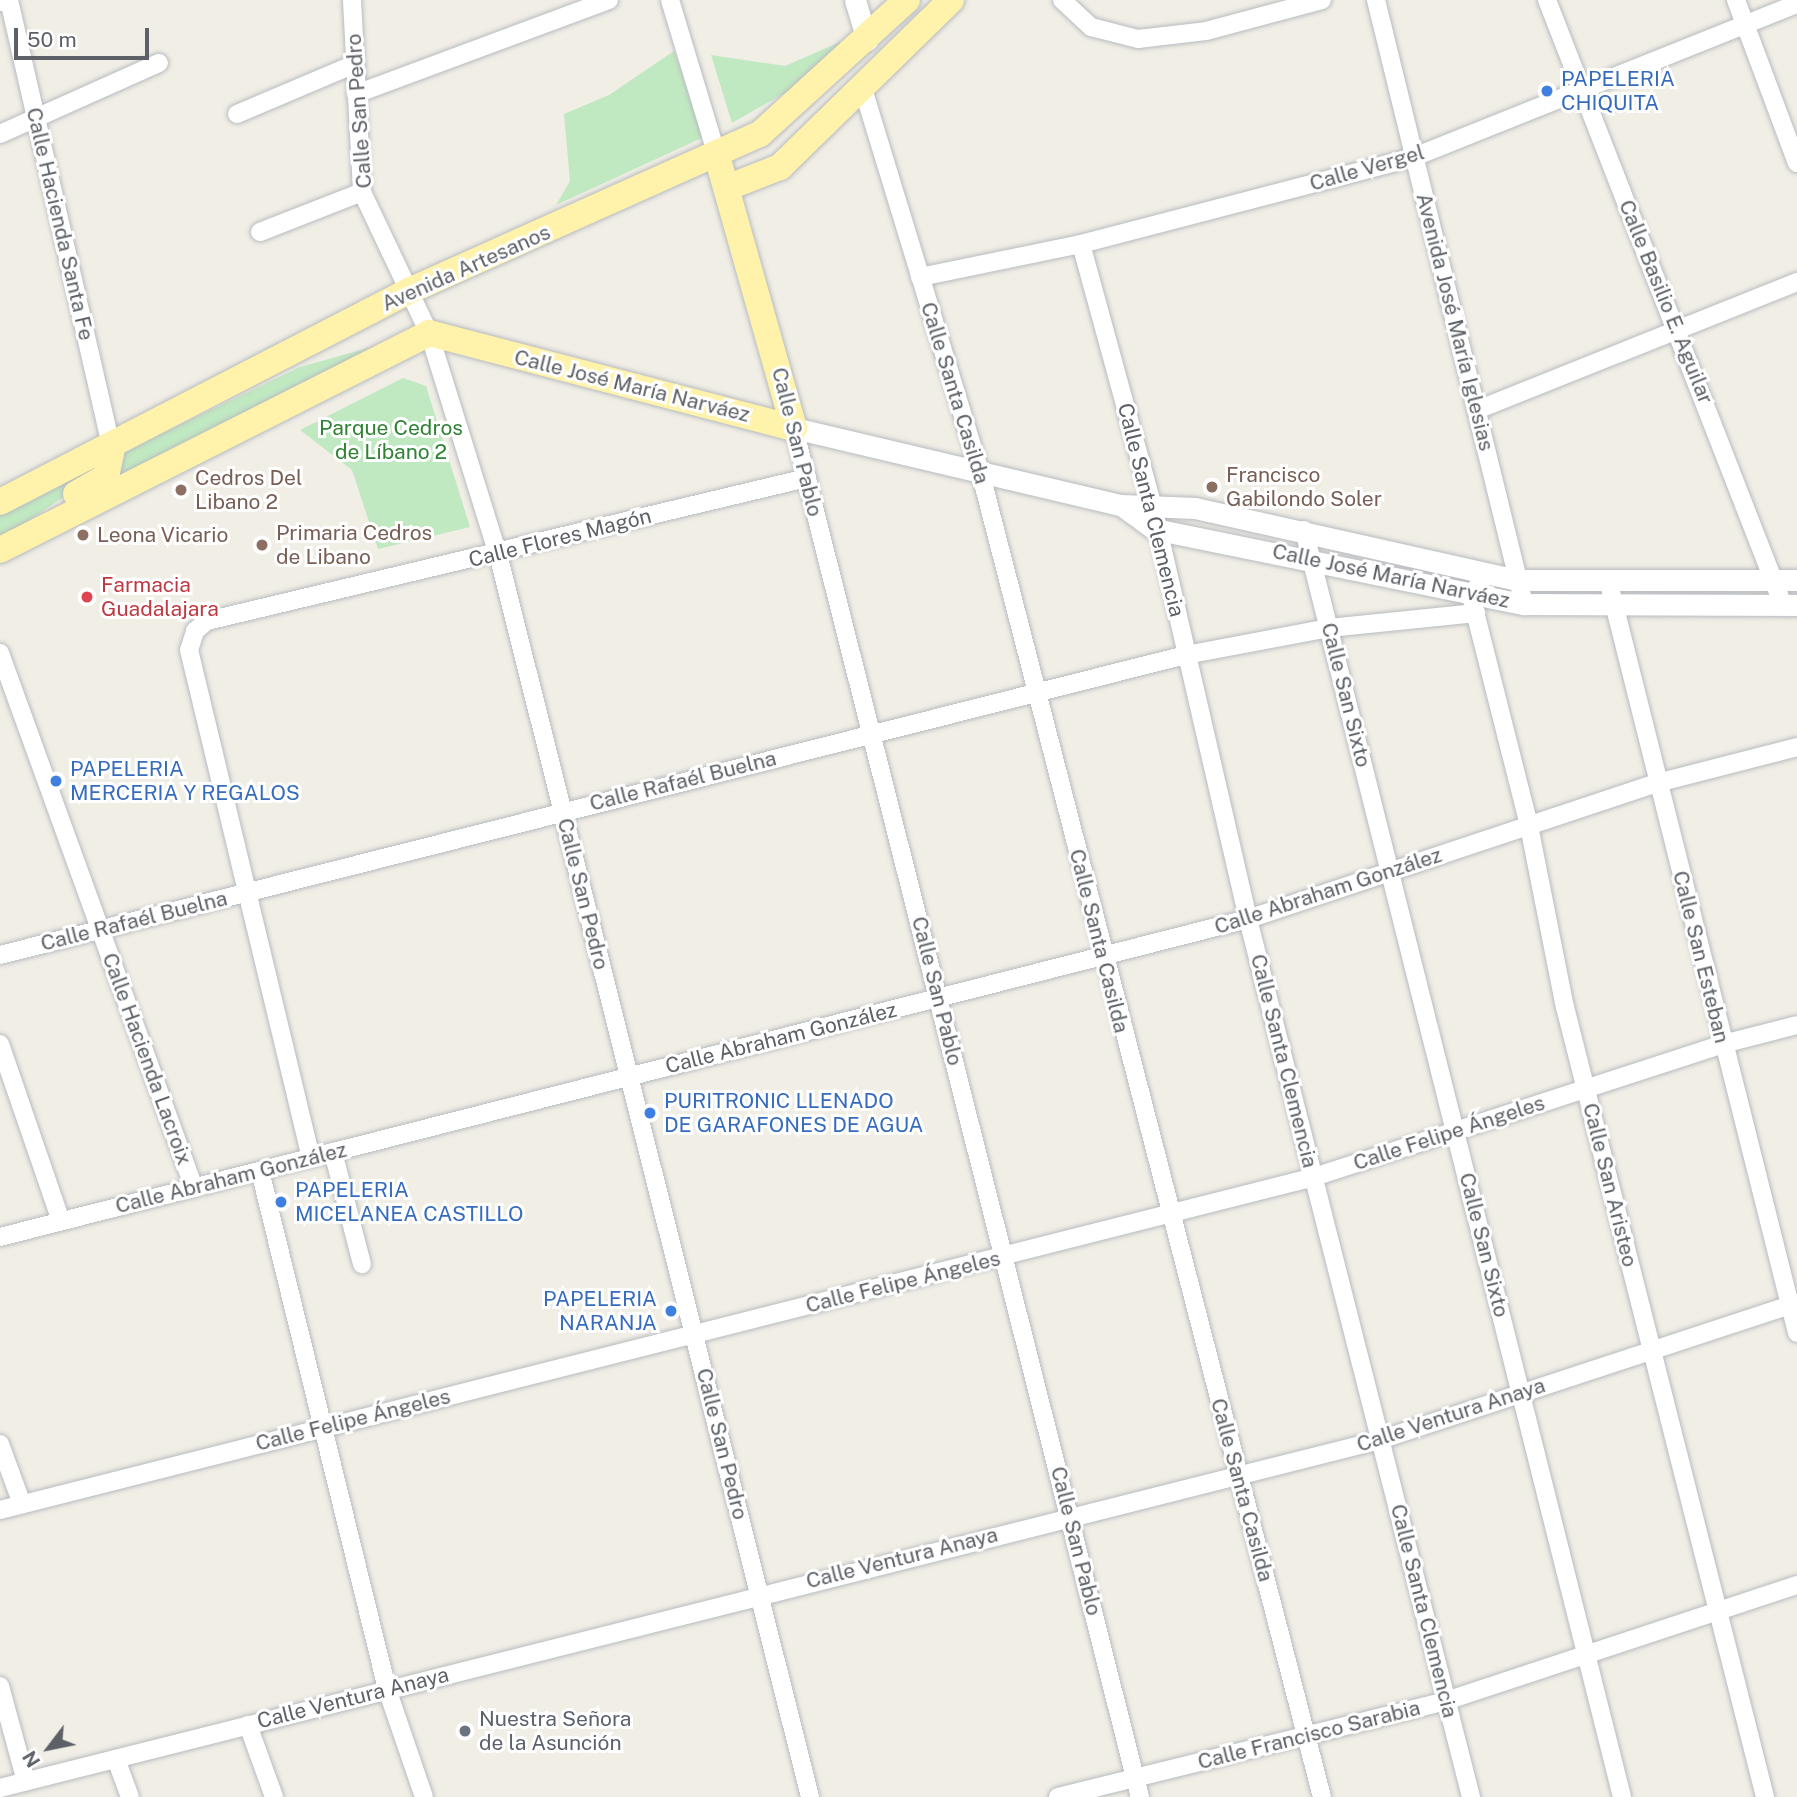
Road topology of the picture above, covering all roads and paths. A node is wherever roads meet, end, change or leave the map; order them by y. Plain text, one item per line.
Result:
1 (9, 0) edge
2 (352, 0) edge
3 (609, 0) edge
4 (670, 0) edge
5 (855, 0) edge
6 (907, 0) edge
7 (951, 0) edge
8 (1062, 0) edge
9 (1322, 0) edge
10 (1376, 0) edge
11 (1547, 0) edge
12 (1736, 0) edge
13 (1797, 4) edge
14 (1746, 25) junction
15 (867, 40) junction
16 (159, 63) dead end
17 (355, 64) junction
18 (863, 89) junction
19 (1582, 90) junction
20 (356, 94) junction
21 (237, 114) dead end
22 (36, 122) junction
23 (0, 134) edge
24 (717, 156) junction
25 (1414, 157) junction
26 (1797, 163) edge
27 (729, 187) junction
28 (362, 192) junction
29 (260, 232) dead end
30 (1081, 244) junction
31 (920, 277) junction
32 (1797, 282) edge
33 (411, 290) junction
34 (1676, 328) junction
35 (429, 333) junction
36 (1477, 410) junction
37 (794, 428) junction
38 (113, 448) junction
39 (981, 471) junction
40 (807, 478) junction
41 (0, 502) edge
42 (1152, 503) junction
43 (1121, 505) junction
44 (1154, 529) junction
45 (1304, 530) junction
46 (0, 548) edge
47 (498, 554) junction
48 (1311, 558) junction
49 (1485, 575) junction
50 (1518, 580) junction
51 (1608, 580) junction
52 (1774, 580) junction
53 (1797, 580) edge
54 (1524, 604) junction
55 (1473, 605) junction
56 (1790, 605) edge
57 (1612, 607) junction
58 (1329, 628) junction
59 (0, 653) edge
60 (1186, 655) junction
61 (1038, 693) junction
62 (871, 734) junction
63 (1797, 747) edge
64 (1657, 783) junction
65 (563, 812) junction
66 (1529, 826) junction
67 (1391, 872) junction
68 (247, 892) junction
69 (1248, 919) junction
70 (100, 930) junction
71 (0, 955) edge
72 (1102, 956) junction
73 (938, 997) junction
74 (1797, 1025) edge
75 (0, 1044) edge
76 (1723, 1044) junction
77 (629, 1077) junction
78 (1585, 1088) junction
79 (1455, 1130) junction
80 (333, 1152) junction
81 (311, 1158) junction
82 (260, 1171) junction
83 (1314, 1177) junction
84 (194, 1188) junction
85 (1169, 1213) junction
86 (61, 1222) junction
87 (0, 1237) edge
88 (1005, 1257) junction
89 (362, 1264) dead end
90 (1793, 1304) edge
91 (1797, 1333) edge
92 (694, 1334) junction
93 (1652, 1350) junction
94 (1521, 1394) junction
95 (326, 1427) junction
96 (1380, 1440) junction
97 (0, 1444) edge
98 (1238, 1475) junction
99 (22, 1504) junction
100 (0, 1510) edge
101 (1070, 1517) junction
102 (1797, 1585) edge
103 (759, 1594) junction
104 (1718, 1611) junction
105 (1586, 1655) junction
106 (0, 1686) edge
107 (387, 1689) junction
108 (1446, 1701) junction
109 (248, 1725) junction
110 (1306, 1736) junction
111 (116, 1759) junction
112 (1135, 1778) junction
113 (26, 1782) junction
114 (0, 1788) edge
115 (130, 1797) edge
116 (274, 1797) edge
117 (424, 1797) edge
118 (810, 1797) edge
119 (1058, 1797) edge
120 (1140, 1797) edge
121 (1322, 1797) edge
122 (1471, 1797) edge
123 (1622, 1797) edge
124 (1765, 1797) edge

1 - 22 street, Calle Hacienda Santa Fe
2 - 17 street, Calle San Pedro
3 - 20 street
4 - 24 street
5 - 15 street
6 - 15 main road, Avenida Artesanos
7 - 18 main road
8 - 9 street
10 - 25 street, Avenida José María Iglesias
11 - 19 street, Calle Basilio E. Aguilar
12 - 14 street
13 - 14 street, Calle Vergel
14 - 19 street, Calle Vergel
14 - 26 street
15 - 24 main road, Avenida Artesanos
16 - 22 street
17 - 20 street, Calle San Pedro
17 - 21 street
18 - 27 main road
18 - 31 street, Calle Santa Casilda
19 - 25 street, Calle Vergel
19 - 34 street, Calle Basilio E. Aguilar
20 - 28 street, Calle San Pedro
22 - 23 street
22 - 38 street, Calle Hacienda Santa Fe
24 - 27 main road, Calle San Pablo
24 - 33 main road, Avenida Artesanos
25 - 30 street, Calle Vergel
25 - 36 street, Avenida José María Iglesias
27 - 37 main road, Calle San Pablo
28 - 29 street
28 - 33 street, Calle San Pedro
30 - 31 street, Calle Vergel
30 - 42 street, Calle Santa Clemencia
31 - 39 street, Calle Santa Casilda
32 - 34 street
33 - 35 street, Calle San Pedro
33 - 38 main road, Avenida Artesanos
34 - 36 street
34 - 52 street, Calle Basilio E. Aguilar
35 - 37 main road, Calle José María Narváez
35 - 46 main road, Avenida Artesanos
35 - 47 street, Calle San Pedro
36 - 50 street, Avenida José María Iglesias
37 - 39 street, Calle José María Narváez
37 - 40 street, Calle San Pablo
38 - 41 main road, Avenida Artesanos
38 - 46 main road
39 - 43 street, Calle José María Narváez
39 - 61 street, Calle Santa Casilda
40 - 47 street, Calle Flores Magón
40 - 62 street, Calle San Pablo
42 - 43 street, Calle José María Narváez
42 - 44 street, Calle Santa Clemencia
42 - 45 street, Calle José María Narváez
43 - 44 street, Calle José María Narváez
44 - 48 street, Calle José María Narváez
44 - 60 street, Calle Santa Clemencia
45 - 48 street, Calle San Sixto
45 - 49 street, Calle José María Narváez
47 - 65 street, Calle San Pedro
47 - 68 street, Calle Flores Magón
48 - 55 street, Calle José María Narváez
48 - 58 street, Calle San Sixto
49 - 50 street, Calle José María Narváez
49 - 55 street
50 - 51 street, Calle José María Narváez
50 - 54 street, Avenida José María Iglesias
51 - 52 street, Calle José María Narváez
51 - 57 street, Calle San Esteban
52 - 53 street, Calle José María Narváez
52 - 56 street, Calle Basilio E. Aguilar
54 - 55 street, Calle José María Narváez
54 - 57 street, Calle José María Narváez
55 - 58 street, Calle Rafaél Buelna
55 - 66 street, Calle San Aristeo
56 - 57 street, Calle José María Narváez
57 - 64 street, Calle San Esteban
58 - 60 street, Calle Rafaél Buelna
58 - 67 street, Calle San Sixto
59 - 70 street, Calle Hacienda Lacroix
60 - 61 street, Calle Rafaél Buelna
60 - 69 street, Calle Santa Clemencia
61 - 62 street, Calle Rafaél Buelna
61 - 72 street, Calle Santa Casilda
62 - 65 street, Calle Rafaél Buelna
62 - 73 street, Calle San Pablo
63 - 64 street, Calle Abraham González
64 - 66 street, Calle Abraham González
64 - 76 street, Calle San Esteban
65 - 68 street, Calle Rafaél Buelna
65 - 77 street, Calle San Pedro
66 - 67 street, Calle Abraham González
66 - 78 street, Calle San Aristeo
67 - 69 street, Calle Abraham González
67 - 79 street, Calle San Sixto
68 - 70 street, Calle Rafaél Buelna
68 - 81 street
69 - 72 street, Calle Abraham González
69 - 83 street, Calle Santa Clemencia
70 - 71 street, Calle Rafaél Buelna
70 - 84 street, Calle Hacienda Lacroix
72 - 73 street, Calle Abraham González
72 - 85 street, Calle Santa Casilda
73 - 77 street, Calle Abraham González
73 - 88 street, Calle San Pablo
74 - 76 street, Calle Felipe Ángeles
75 - 86 street
76 - 78 street, Calle Felipe Ángeles
76 - 90 street, Calle San Esteban
77 - 80 street, Calle Abraham González
77 - 92 street, Calle San Pedro
78 - 79 street, Calle Felipe Ángeles
78 - 93 street, Calle San Aristeo
79 - 83 street, Calle Felipe Ángeles
79 - 94 street, Calle San Sixto
80 - 81 street, Calle Abraham González
80 - 89 street
81 - 82 street, Calle Abraham González
82 - 84 street, Calle Abraham González
82 - 95 street
83 - 85 street, Calle Felipe Ángeles
83 - 96 street, Calle Santa Clemencia
84 - 86 street, Calle Abraham González
85 - 88 street, Calle Felipe Ángeles
85 - 98 street, Calle Santa Casilda
86 - 87 street, Calle Abraham González
88 - 92 street, Calle Felipe Ángeles
88 - 101 street, Calle San Pablo
90 - 91 street, Calle San Esteban
90 - 93 street, Calle Ventura Anaya
92 - 95 street, Calle Felipe Ángeles
92 - 103 street, Calle San Pedro
93 - 94 street, Calle Ventura Anaya
93 - 104 street, Calle San Aristeo
94 - 96 street, Calle Ventura Anaya
94 - 105 street, Calle San Sixto
95 - 99 street, Calle Felipe Ángeles
95 - 107 street
96 - 98 street, Calle Ventura Anaya
96 - 108 street, Calle Santa Clemencia
97 - 99 street
98 - 101 street, Calle Ventura Anaya
98 - 110 street, Calle Santa Casilda
99 - 100 street, Calle Felipe Ángeles
101 - 103 street, Calle Ventura Anaya
101 - 112 street, Calle San Pablo
102 - 104 street, Calle Francisco Sarabia
103 - 107 street, Calle Ventura Anaya
103 - 118 street, Calle San Pedro
104 - 105 street, Calle Francisco Sarabia
104 - 124 street, Calle San Aristeo
105 - 108 street, Calle Francisco Sarabia
105 - 123 street, Calle San Sixto
106 - 113 street
107 - 109 street, Calle Ventura Anaya
107 - 117 street
108 - 110 street, Calle Francisco Sarabia
108 - 122 street, Calle Santa Clemencia
109 - 111 street, Calle Ventura Anaya
109 - 116 street
110 - 112 street, Calle Francisco Sarabia
110 - 121 street, Calle Santa Casilda
111 - 113 street, Calle Ventura Anaya
111 - 115 street
112 - 119 street, Calle Francisco Sarabia
112 - 120 street, Calle San Pablo
113 - 114 street, Calle Ventura Anaya

